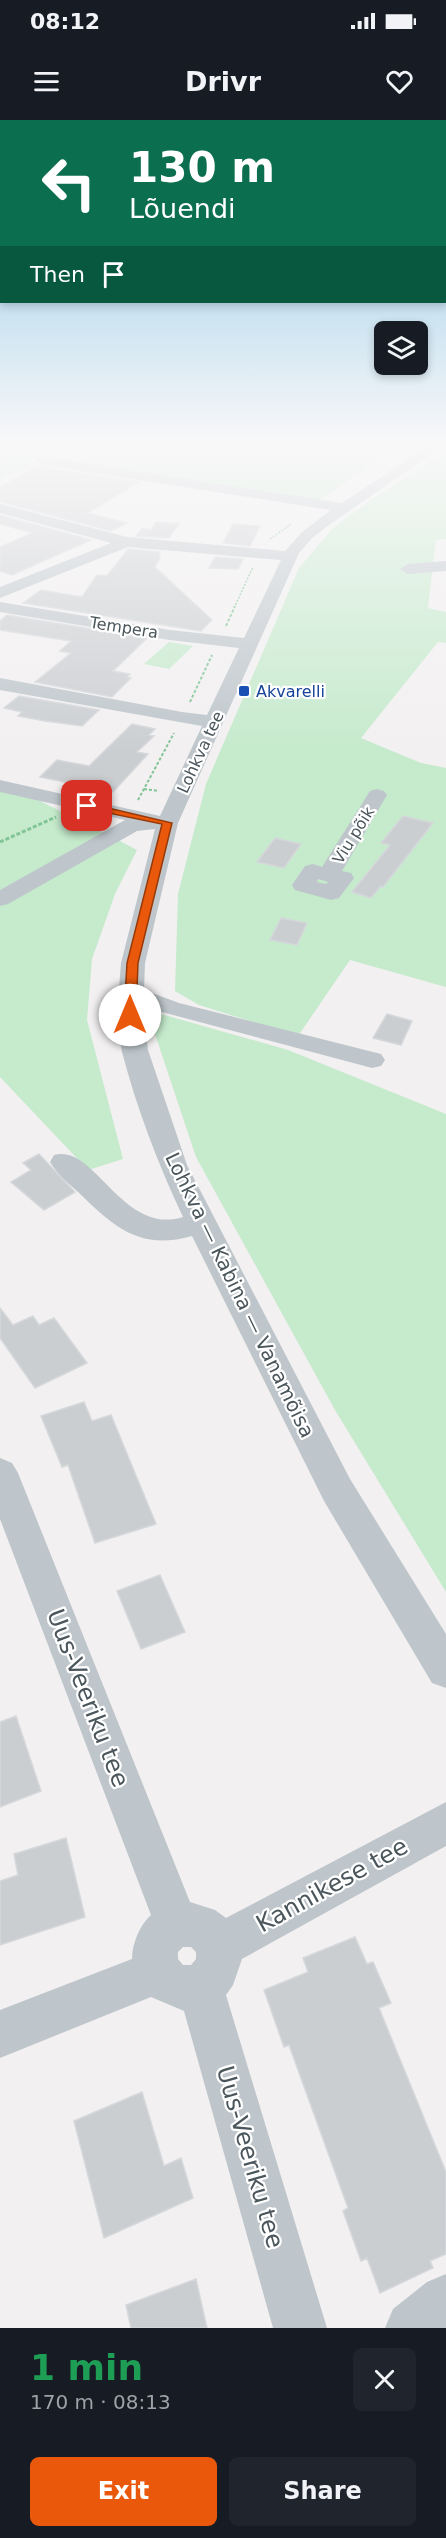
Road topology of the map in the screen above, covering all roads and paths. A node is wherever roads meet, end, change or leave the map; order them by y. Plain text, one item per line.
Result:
1 (111, 548) edge
2 (206, 548) edge
3 (297, 548) edge
4 (291, 556) junction
5 (446, 566) edge
6 (408, 569) dead end
7 (0, 580) edge
8 (17, 586) junction
9 (0, 593) edge
10 (0, 607) edge
11 (249, 644) junction
12 (0, 684) edge
13 (216, 718) junction
14 (0, 786) edge
15 (377, 795) dead end
16 (58, 816) dead end
17 (167, 823) junction
18 (0, 842) edge
19 (328, 875) dead end
20 (0, 899) edge
21 (129, 993) junction
22 (372, 1060) dead end
23 (64, 1162) dead end
24 (200, 1222) junction
25 (0, 1473) edge
26 (446, 1670) edge
27 (446, 1823) edge
28 (192, 1968) junction
29 (0, 2034) edge
30 (446, 2301) edge
31 (300, 2328) edge
32 (412, 2328) edge

1 - 8 street
2 - 4 street
3 - 4 street
4 - 11 street
5 - 6 street
7 - 8 street
8 - 9 street
10 - 11 street, Tempera
11 - 13 street, Lohkva tee
12 - 13 street
13 - 17 street, Lohkva tee
14 - 17 street
15 - 19 street, Viu põik
16 - 18 path
17 - 20 street
17 - 21 street, Lohkva — Kabina — Vanamõisa
21 - 22 street
21 - 24 street, Lohkva — Kabina — Vanamõisa
23 - 24 street
24 - 26 street, Lohkva — Kabina — Vanamõisa
25 - 28 street, Uus-Veeriku tee
27 - 28 street, Kannikese tee
28 - 29 street, Kannikese tee
28 - 31 street, Uus-Veeriku tee
30 - 32 street

